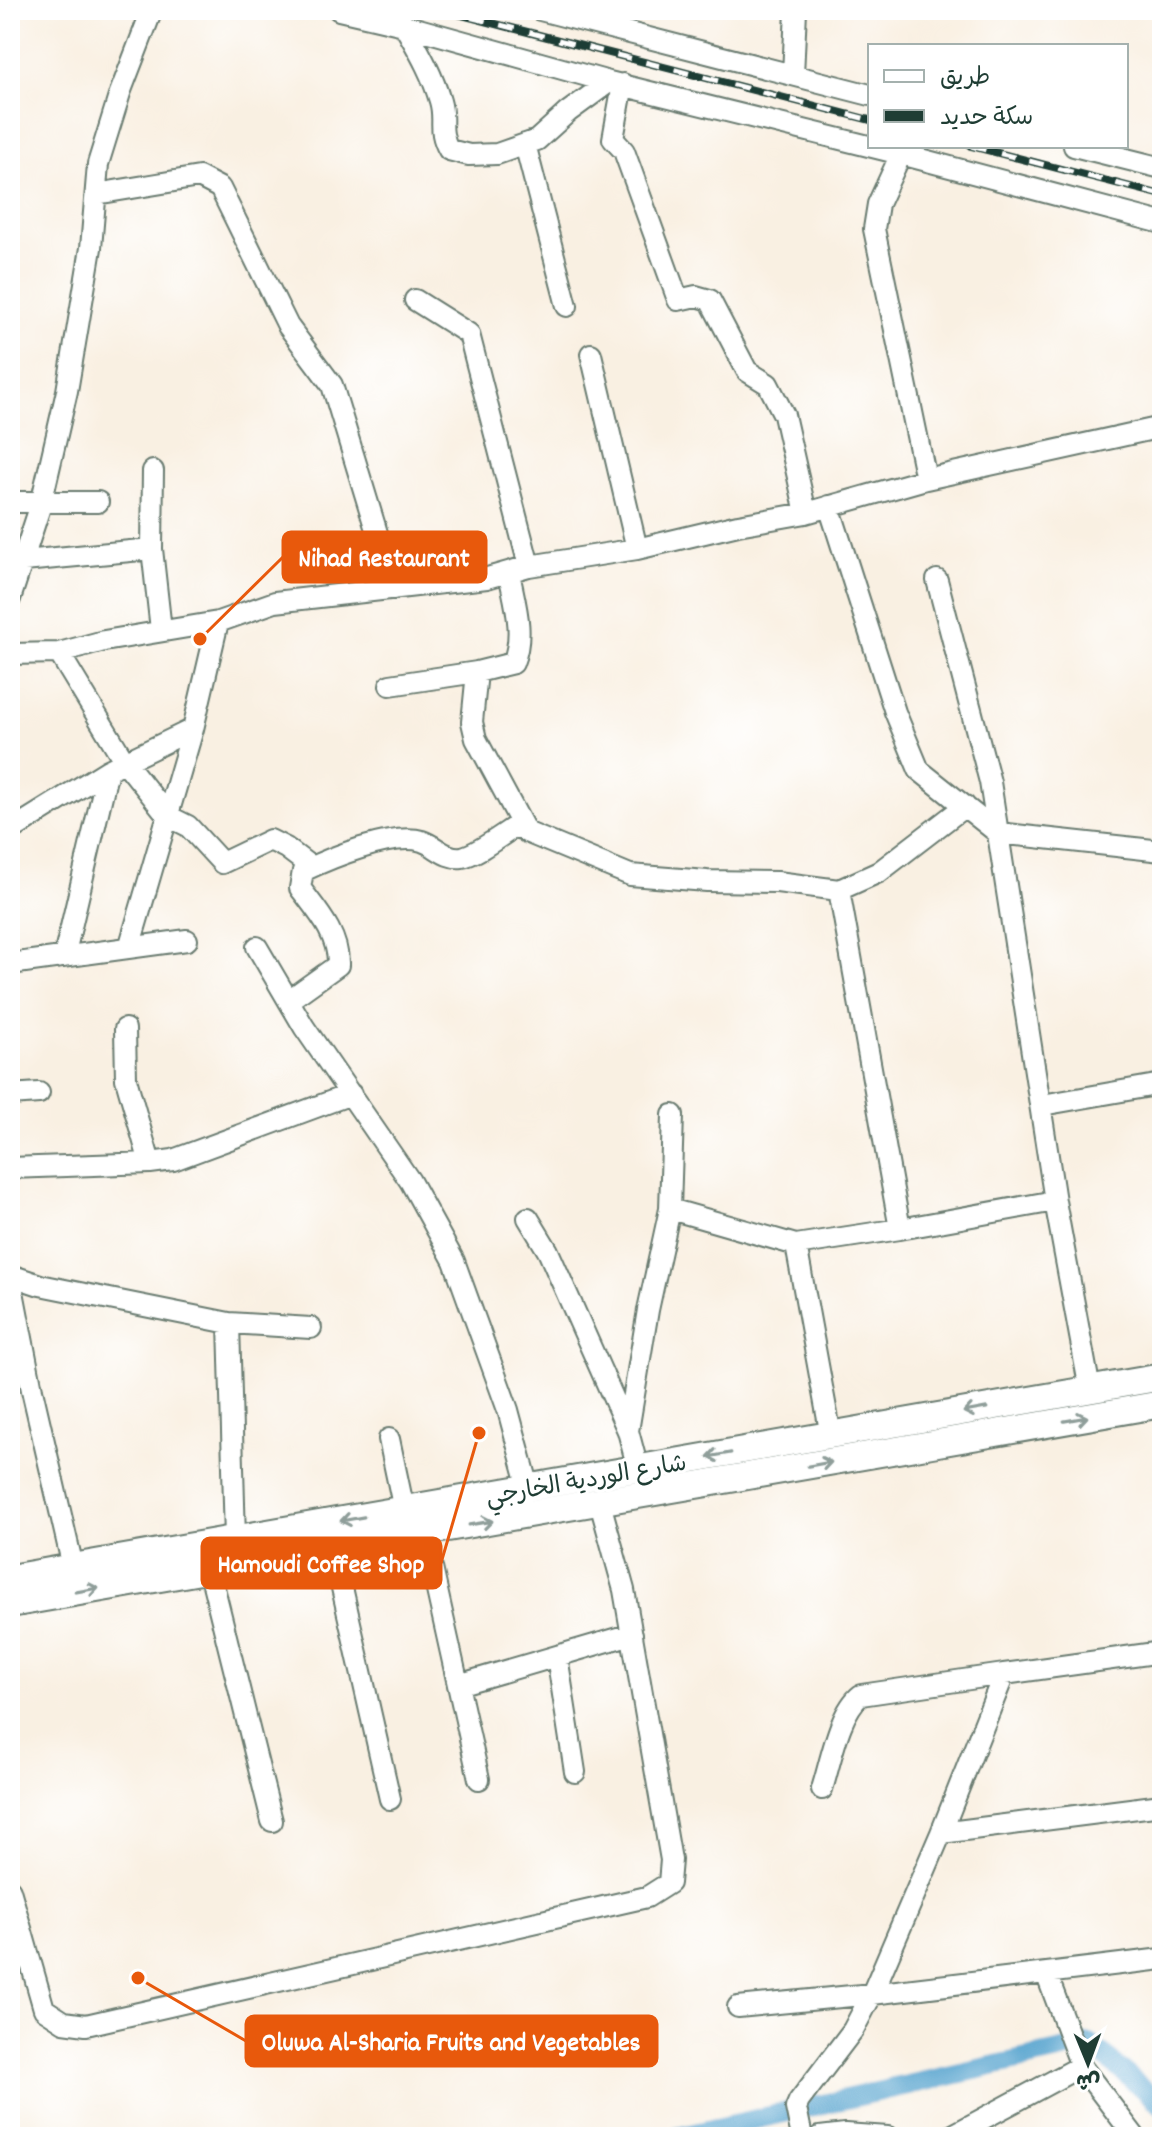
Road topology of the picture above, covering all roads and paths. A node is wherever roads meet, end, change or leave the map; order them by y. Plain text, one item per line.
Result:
1 (152, 10) edge
2 (339, 10) edge
3 (540, 10) edge
4 (796, 10) edge
5 (404, 25) junction
6 (793, 75) junction
7 (616, 83) junction
8 (868, 94) edge
9 (525, 144) junction
10 (868, 146) edge
11 (877, 148) edge
12 (1082, 148) edge
13 (901, 154) junction
14 (1162, 168) edge
15 (96, 194) junction
16 (1162, 223) edge
17 (415, 300) dead end
18 (567, 306) dead end
19 (591, 354) dead end
20 (1162, 427) edge
21 (153, 471) dead end
22 (926, 479) junction
23 (10, 502) edge
24 (98, 502) dead end
25 (41, 504) junction
26 (829, 506) junction
27 (806, 513) junction
28 (152, 549) junction
29 (637, 549) junction
30 (16, 562) edge
31 (529, 566) junction
32 (509, 573) junction
33 (937, 580) dead end
34 (394, 589) junction
35 (10, 599) edge
36 (218, 622) junction
37 (161, 630) junction
38 (59, 653) junction
39 (10, 654) edge
40 (477, 672) junction
41 (390, 685) dead end
42 (193, 729) junction
43 (116, 766) junction
44 (965, 806) junction
45 (168, 816) junction
46 (521, 823) junction
47 (10, 831) edge
48 (998, 833) junction
49 (1162, 851) edge
50 (311, 867) junction
51 (839, 890) junction
52 (187, 940) dead end
53 (257, 947) dead end
54 (129, 948) junction
55 (64, 957) junction
56 (10, 964) edge
57 (289, 1000) junction
58 (125, 1029) dead end
59 (1162, 1084) edge
60 (39, 1093) dead end
61 (351, 1094) junction
62 (10, 1095) edge
63 (1042, 1105) junction
64 (673, 1115) dead end
65 (150, 1163) junction
66 (10, 1168) edge
67 (1055, 1201) junction
68 (670, 1209) junction
69 (528, 1218) dead end
70 (900, 1229) junction
71 (796, 1245) junction
72 (10, 1276) edge
73 (229, 1323) junction
74 (311, 1328) dead end
75 (1162, 1377) edge
76 (1090, 1390) junction
77 (1162, 1404) edge
78 (1042, 1412) junction
79 (628, 1431) junction
80 (935, 1431) junction
81 (831, 1436) junction
82 (389, 1439) dead end
83 (638, 1469) junction
84 (529, 1488) junction
85 (600, 1503) junction
86 (404, 1510) junction
87 (424, 1532) junction
88 (235, 1539) junction
89 (333, 1548) junction
90 (73, 1567) junction
91 (209, 1568) junction
92 (10, 1578) edge
93 (10, 1604) edge
94 (632, 1634) junction
95 (1162, 1652) edge
96 (557, 1656) junction
97 (1004, 1674) junction
98 (458, 1685) junction
99 (575, 1772) dead end
100 (479, 1779) dead end
101 (822, 1789) dead end
102 (390, 1799) dead end
103 (1162, 1805) edge
104 (272, 1821) dead end
105 (941, 1833) junction
106 (10, 1890) edge
107 (1162, 1959) edge
108 (1046, 1973) junction
109 (872, 1994) junction
110 (738, 2007) dead end
111 (1081, 2066) junction
112 (800, 2123) edge
113 (820, 2137) edge
114 (888, 2137) edge
115 (949, 2137) edge
116 (1135, 2137) edge

1 - 15 street
2 - 5 street
3 - 6 street
4 - 6 street
5 - 7 street
5 - 9 street
6 - 8 street
7 - 9 street
7 - 10 street
7 - 27 street
9 - 18 street
11 - 13 street
12 - 14 street
13 - 16 street
13 - 22 street
15 - 25 street
15 - 34 street
17 - 31 street
19 - 29 street
20 - 22 street
21 - 28 street
22 - 26 street
23 - 25 street
24 - 25 street
25 - 30 street
26 - 27 street
26 - 44 street
27 - 29 street
28 - 30 street
28 - 37 street
29 - 31 street
30 - 35 street
31 - 32 street
32 - 34 street
32 - 40 street
33 - 48 street
34 - 36 street
36 - 37 street
36 - 42 street
37 - 38 street
38 - 39 street
38 - 43 street
40 - 41 street
40 - 46 street
42 - 43 street
42 - 45 street
43 - 45 street
43 - 47 street
43 - 55 street
44 - 48 street
44 - 51 street
45 - 50 street
45 - 54 street
46 - 50 street
46 - 51 street
48 - 49 street
48 - 63 street
50 - 57 street
51 - 70 street
52 - 54 street
53 - 57 street
54 - 55 street
55 - 56 street
57 - 61 street
58 - 65 street
59 - 63 street
60 - 62 street
61 - 65 street
61 - 84 street
63 - 67 street
64 - 68 street
65 - 66 street
67 - 70 street
67 - 76 street
68 - 71 street
68 - 79 street
69 - 79 street
70 - 71 street
71 - 81 street
72 - 73 street
72 - 90 street
73 - 74 street
73 - 88 street
75 - 76 main road, شارع الوردية الخارجي
76 - 78 main road, شارع الوردية الخارجي
78 -> 77 main road, شارع الوردية الخارجي
78 - 80 main road, شارع الوردية الخارجي
79 - 83 street
80 - 81 main road, شارع الوردية الخارجي
85 -> 80 main road, شارع الوردية الخارجي
81 -> 83 main road, شارع الوردية الخارجي
82 - 86 street
83 - 84 main road, شارع الوردية الخارجي
84 - 86 main road, شارع الوردية الخارجي
87 -> 85 main road, شارع الوردية الخارجي
85 - 94 street
86 -> 88 main road, شارع الوردية الخارجي
87 - 89 main road, شارع الوردية الخارجي
87 - 98 street
88 - 90 main road, شارع الوردية الخارجي
89 - 91 main road, شارع الوردية الخارجي
89 - 102 street
90 - 92 main road, شارع الوردية الخارجي
93 -> 91 main road, شارع الوردية الخارجي
91 - 104 street
94 - 96 street
94 - 106 street
95 - 97 street
96 - 98 street
96 - 99 street
97 - 101 street
97 - 105 street
98 - 100 street
103 - 105 street
105 - 109 street
107 - 108 street
108 - 109 street
108 - 111 street
109 - 110 street
109 - 112 street
111 - 115 street
111 - 116 street
113 - 114 street

